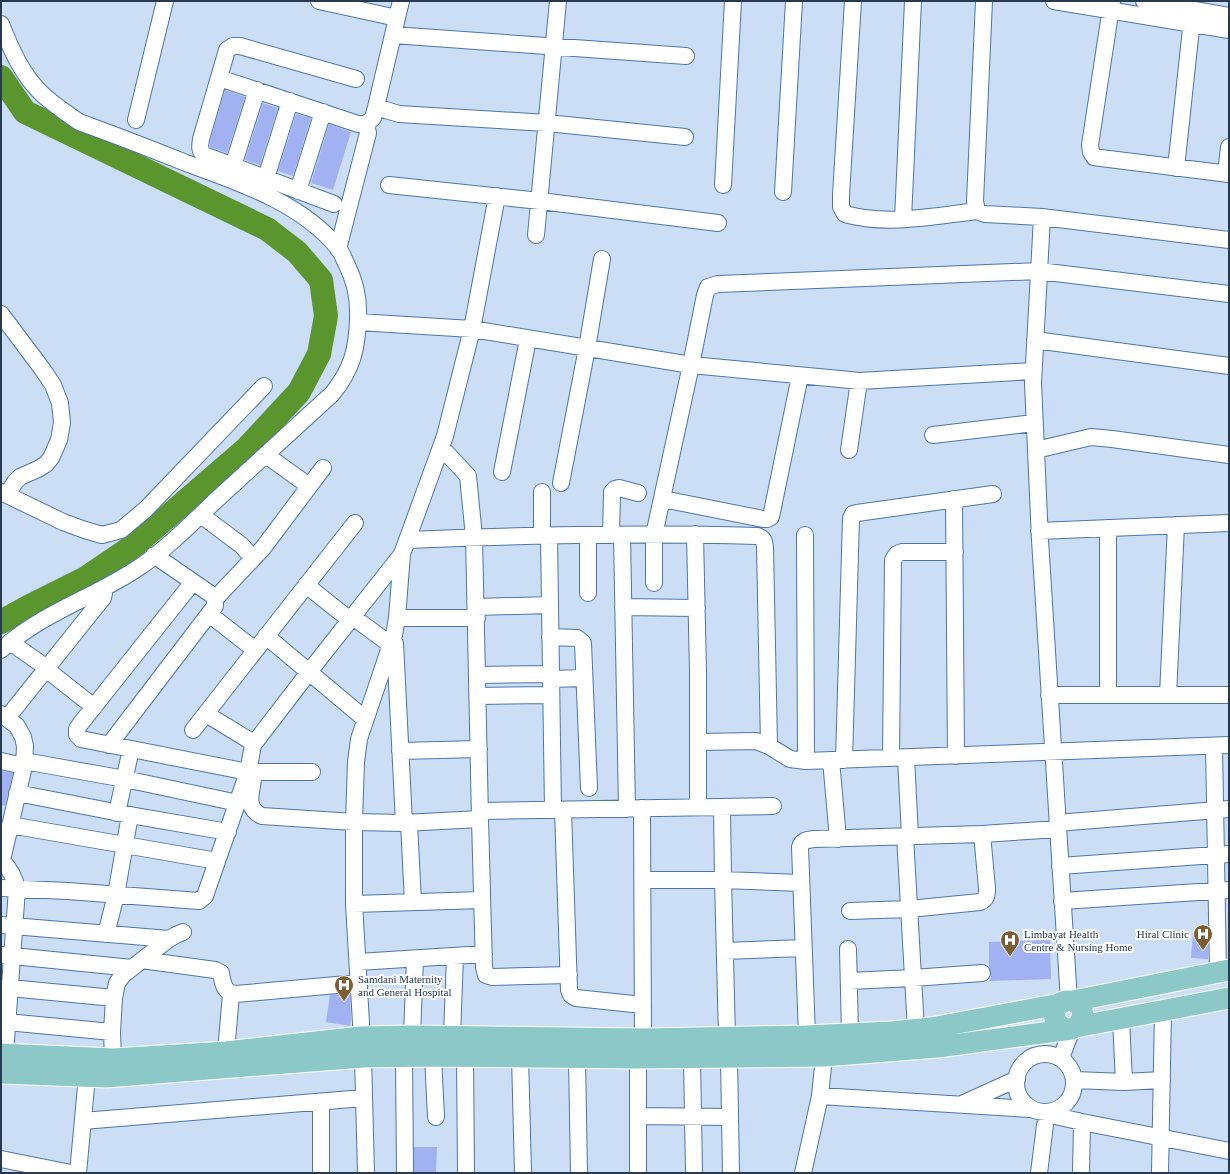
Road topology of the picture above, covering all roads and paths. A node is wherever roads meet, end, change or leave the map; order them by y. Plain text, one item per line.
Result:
1 (165, 1) edge
2 (320, 1) edge
3 (401, 1) edge
4 (558, 1) edge
5 (733, 1) edge
6 (794, 1) edge
7 (853, 1) edge
8 (913, 1) edge
9 (984, 1) edge
10 (1054, 1) edge
11 (1144, 1) edge
12 (1111, 6) edge
13 (1229, 16) edge
14 (1192, 17) junction
15 (397, 18) junction
16 (1, 24) edge
17 (1229, 30) edge
18 (393, 35) junction
19 (554, 47) junction
20 (686, 56) dead end
21 (218, 78) junction
22 (356, 79) dead end
23 (257, 90) junction
24 (290, 101) junction
25 (376, 107) junction
26 (322, 112) junction
27 (136, 120) dead end
28 (547, 123) junction
29 (366, 124) junction
30 (685, 137) dead end
31 (1229, 147) edge
32 (233, 166) junction
33 (1176, 168) junction
34 (1227, 174) edge
35 (266, 178) junction
36 (389, 184) dead end
37 (723, 184) dead end
38 (298, 191) junction
39 (783, 192) dead end
40 (497, 196) junction
41 (540, 201) junction
42 (334, 204) dead end
43 (977, 211) junction
44 (1042, 217) junction
45 (903, 219) junction
46 (718, 223) dead end
47 (536, 235) dead end
48 (1229, 240) edge
49 (338, 248) junction
50 (602, 258) dead end
51 (1039, 271) junction
52 (1229, 294) edge
53 (1, 314) edge
54 (358, 322) junction
55 (472, 329) junction
56 (528, 339) junction
57 (1035, 340) junction
58 (587, 348) junction
59 (692, 365) junction
60 (1229, 366) edge
61 (1033, 371) junction
62 (800, 376) junction
63 (859, 380) junction
64 (264, 386) dead end
65 (1034, 423) junction
66 (933, 435) dead end
67 (442, 448) junction
68 (849, 450) dead end
69 (1036, 450) junction
70 (266, 455) junction
71 (1229, 455) edge
72 (323, 468) dead end
73 (502, 472) dead end
74 (561, 483) dead end
75 (309, 486) junction
76 (542, 492) dead end
77 (638, 493) dead end
78 (4, 494) edge
79 (993, 494) dead end
80 (662, 499) junction
81 (954, 499) junction
82 (201, 515) junction
83 (1229, 523) edge
84 (355, 524) dead end
85 (1176, 525) junction
86 (1108, 528) junction
87 (1039, 531) junction
88 (695, 534) junction
89 (588, 535) junction
90 (617, 535) junction
91 (654, 535) junction
92 (805, 535) dead end
93 (545, 536) junction
94 (474, 537) junction
95 (405, 547) junction
96 (955, 552) junction
97 (154, 555) junction
98 (253, 558) junction
99 (193, 582) junction
100 (654, 583) dead end
101 (306, 585) junction
102 (105, 588) junction
103 (588, 593) dead end
104 (550, 605) junction
105 (212, 606) junction
106 (624, 607) junction
107 (697, 608) junction
108 (476, 612) junction
109 (351, 618) junction
110 (397, 618) junction
111 (266, 636) junction
112 (550, 637) junction
113 (392, 640) junction
114 (5, 646) edge
115 (255, 650) junction
116 (47, 668) junction
117 (309, 672) junction
118 (477, 675) junction
119 (551, 676) junction
120 (584, 678) junction
121 (551, 695) junction
122 (1049, 695) junction
123 (1108, 695) junction
124 (1168, 695) junction
125 (1229, 695) edge
126 (478, 696) junction
127 (94, 707) junction
128 (206, 714) junction
129 (4, 716) edge
130 (365, 720) junction
131 (193, 730) dead end
132 (698, 742) junction
133 (109, 745) junction
134 (253, 745) junction
135 (1222, 745) edge
136 (769, 746) junction
137 (131, 749) junction
138 (479, 749) junction
139 (400, 751) junction
140 (1053, 752) junction
141 (956, 756) junction
142 (898, 758) junction
143 (838, 760) junction
144 (1, 761) edge
145 (806, 761) junction
146 (24, 763) junction
147 (251, 772) junction
148 (312, 772) dead end
149 (124, 779) junction
150 (589, 788) dead end
151 (17, 793) junction
152 (238, 803) junction
153 (773, 806) dead end
154 (698, 807) junction
155 (722, 807) junction
156 (634, 809) junction
157 (558, 810) junction
158 (1222, 810) edge
159 (124, 814) junction
160 (480, 815) junction
161 (354, 822) junction
162 (406, 823) junction
163 (10, 825) junction
164 (1057, 826) junction
165 (228, 832) junction
166 (982, 834) junction
167 (908, 836) junction
168 (838, 839) junction
169 (125, 845) junction
170 (1223, 854) edge
171 (1, 859) edge
172 (217, 861) junction
173 (1060, 866) junction
174 (643, 880) junction
175 (723, 880) junction
176 (801, 883) junction
177 (9, 889) edge
178 (1223, 890) edge
179 (116, 895) junction
180 (482, 900) junction
181 (1062, 901) junction
182 (413, 902) junction
183 (354, 904) junction
184 (909, 909) junction
185 (850, 911) dead end
186 (7, 925) edge
187 (106, 934) junction
188 (803, 948) junction
189 (848, 949) dead end
190 (725, 951) junction
191 (484, 954) junction
192 (6, 956) edge
193 (455, 956) junction
194 (415, 959) junction
195 (358, 962) junction
196 (137, 964) junction
197 (1224, 971) edge
198 (982, 973) dead end
199 (569, 975) junction
200 (913, 978) junction
201 (848, 981) junction
202 (359, 983) junction
203 (5, 988) edge
204 (231, 994) junction
205 (114, 998) junction
206 (1229, 998) edge
207 (1067, 1002) junction
208 (643, 1005) junction
209 (1163, 1011) junction
210 (1121, 1019) junction
211 (5, 1026) edge
212 (1072, 1029) junction
213 (916, 1030) junction
214 (112, 1032) junction
215 (850, 1034) junction
216 (412, 1036) junction
217 (452, 1036) junction
218 (807, 1036) junction
219 (643, 1038) junction
220 (362, 1047) junction
221 (728, 1047) junction
222 (226, 1052) junction
223 (404, 1056) junction
224 (433, 1056) junction
225 (465, 1056) junction
226 (520, 1056) junction
227 (824, 1056) junction
228 (577, 1058) junction
229 (638, 1058) junction
230 (692, 1058) junction
231 (1061, 1058) junction
232 (113, 1059) junction
233 (2, 1060) edge
234 (88, 1068) junction
235 (1017, 1078) junction
236 (1075, 1080) junction
237 (1162, 1080) junction
238 (1124, 1082) junction
239 (820, 1096) junction
240 (364, 1098) junction
241 (321, 1102) junction
242 (960, 1105) junction
243 (638, 1116) junction
244 (1039, 1116) junction
245 (693, 1117) junction
246 (730, 1117) junction
247 (436, 1118) dead end
248 (83, 1121) junction
249 (1082, 1122) junction
250 (1160, 1137) junction
251 (1229, 1151) edge
252 (1, 1159) edge
253 (71, 1173) edge
254 (78, 1173) edge
255 (321, 1173) edge
256 (366, 1173) edge
257 (405, 1173) edge
258 (466, 1173) edge
259 (523, 1173) edge
260 (579, 1173) edge
261 (638, 1173) edge
262 (694, 1173) edge
263 (731, 1173) edge
264 (803, 1173) edge
265 (1039, 1173) edge
266 (1081, 1173) edge
267 (1160, 1173) edge

1 - 27 street
2 - 15 street
3 - 15 street
4 - 19 street
5 - 37 street
6 - 39 street
7 - 45 street
8 - 45 street
9 - 43 street
10 - 12 street
11 - 14 street
12 - 14 street
12 - 33 street
13 - 14 street
14 - 17 street
14 - 33 street
15 - 18 street
16 - 49 street
18 - 19 street
18 - 25 street
19 - 20 street
19 - 28 street
21 - 22 street
21 - 23 street
21 - 32 street
23 - 24 street
23 - 32 street
24 - 26 street
24 - 35 street
25 - 28 street
25 - 29 street
26 - 29 street
26 - 38 street
28 - 30 street
28 - 41 street
29 - 49 street
31 - 34 street
32 - 35 street
33 - 34 street
35 - 38 street
36 - 40 street
38 - 42 street
40 - 41 street
40 - 55 street
41 - 46 street
41 - 47 street
43 - 44 street
43 - 45 street
44 - 48 street
44 - 51 street
49 - 54 street
50 - 58 street
51 - 52 street
51 - 57 street
51 - 59 street
53 - 78 street
54 - 55 street
54 - 70 street
55 - 56 street
55 - 67 street
56 - 58 street
56 - 73 street
57 - 60 street
57 - 61 street
58 - 59 street
58 - 74 street
59 - 62 street
59 - 80 street
61 - 63 street
61 - 65 street
62 - 63 street
62 - 80 street
63 - 68 street
64 - 78 street
65 - 66 street
65 - 69 street
67 - 94 street
67 - 95 street
69 - 71 street
69 - 87 street
70 - 75 street
70 - 82 street
72 - 75 street
75 - 98 street
76 - 93 street
77 - 90 street
79 - 81 street
80 - 91 street
81 - 96 street
81 - 143 street
82 - 97 street
82 - 98 street
83 - 85 street
84 - 101 street
85 - 86 street
85 - 124 street
86 - 87 street
86 - 123 street
87 - 122 street
88 - 91 street
88 - 107 street
88 - 136 street
89 - 90 street
89 - 93 street
89 - 103 street
90 - 91 street
90 - 106 street
91 - 100 street
92 - 145 street
93 - 94 street
93 - 104 street
94 - 95 street
94 - 108 street
95 - 109 street
95 - 110 street
96 - 141 street
96 - 142 street
97 - 99 street
97 - 102 street
98 - 105 street
99 - 105 street
99 - 127 street
101 - 109 street
101 - 111 street
102 - 114 street
102 - 116 street
104 - 108 street
104 - 112 street
105 - 115 street
105 - 133 street
106 - 107 street
106 - 156 street
107 - 132 street
108 - 110 street
108 - 118 street
109 - 113 street
109 - 117 street
110 - 113 street
111 - 115 street
111 - 117 street
112 - 119 street
112 - 120 street
113 - 130 street
113 - 139 street
114 - 116 street
115 - 128 street
116 - 127 street
116 - 129 street
117 - 130 street
117 - 134 street
118 - 119 street
118 - 126 street
119 - 120 street
119 - 121 street
120 - 150 street
121 - 126 street
121 - 157 street
122 - 123 street
122 - 140 street
123 - 124 street
124 - 125 street
126 - 138 street
127 - 133 street
128 - 131 street
128 - 134 street
129 - 146 street
130 - 161 street
132 - 136 street
132 - 154 street
133 - 137 street
134 - 147 street
135 - 140 street
135 - 158 street
136 - 145 street
137 - 147 street
137 - 149 street
138 - 139 street
138 - 160 street
139 - 162 street
140 - 141 street
140 - 164 street
141 - 142 street
142 - 143 street
142 - 167 street
143 - 145 street
143 - 168 street
144 - 146 street
146 - 149 street
146 - 151 street
147 - 148 street
147 - 152 street
147 - 161 street
149 - 152 street
149 - 159 street
151 - 159 street
151 - 163 street
152 - 165 street
153 - 155 street
154 - 155 street
154 - 156 street
155 - 175 street
156 - 157 street
156 - 174 street
157 - 160 street
157 - 199 street
158 - 164 street
158 - 170 street
159 - 165 street
159 - 169 street
160 - 162 street
160 - 180 street
161 - 162 street
161 - 183 street
162 - 182 street
163 - 169 street
163 - 171 street
164 - 166 street
164 - 173 street
165 - 172 street
166 - 167 street
166 - 184 street
167 - 168 street
167 - 184 street
168 - 176 street
169 - 172 street
169 - 179 street
170 - 173 street
170 - 178 street
171 - 177 street
172 - 179 street
173 - 181 street
174 - 175 street
174 - 208 street
175 - 176 street
175 - 190 street
176 - 188 street
177 - 179 street
177 - 186 street
178 - 181 street
178 - 197 street
179 - 187 street
180 - 182 street
180 - 191 street
181 - 207 street
182 - 183 street
183 - 195 street
184 - 185 street
184 - 200 street
186 - 187 street
186 - 192 street
187 - 196 street
188 - 190 street
188 - 218 street
189 - 201 street
190 - 221 street
191 - 193 street
191 - 199 street
192 - 196 street
192 - 203 street
193 - 194 street
193 - 217 street
194 - 195 street
194 - 216 street
195 - 202 street
196 - 204 street
196 - 205 street
197 - 207 main road
198 - 200 street
199 - 208 street
200 - 201 street
200 - 213 street
201 - 215 street
202 - 204 street
202 - 220 street
203 - 205 street
203 - 211 street
204 - 222 street
205 - 214 street
206 - 209 main road
207 - 212 main road
207 - 213 main road
208 - 219 street
209 - 210 main road
209 - 237 street
210 - 212 main road
210 - 238 street
211 - 214 street
211 - 233 street
212 - 227 main road
212 - 231 street
213 - 215 main road
214 - 232 street
215 - 218 main road
216 - 217 main road
216 - 220 main road
217 - 219 main road
218 - 221 main road
219 - 221 main road
220 - 222 main road
220 - 223 main road
220 - 234 main road
220 - 240 street
221 - 227 main road
221 - 230 main road
221 - 246 street
222 - 232 main road
223 - 224 main road
223 - 257 street
224 - 225 main road
224 - 247 street
225 - 226 main road
225 - 258 street
226 - 228 main road
226 - 259 street
227 - 239 street
228 - 229 main road
228 - 260 street
229 - 230 main road
229 - 243 street
230 - 245 street
231 - 235 street
231 - 236 street
232 - 234 main road
233 - 234 main road
234 - 248 street
235 - 242 street
235 - 244 street
236 - 238 street
236 - 244 street
237 - 238 street
237 - 250 street
239 - 242 street
239 - 264 street
240 - 241 street
240 - 256 street
241 - 248 street
241 - 255 street
242 - 244 street
243 - 245 street
243 - 261 street
244 - 249 street
244 - 265 street
245 - 246 street
245 - 262 street
246 - 263 street
248 - 254 street
249 - 250 street
249 - 266 street
250 - 251 street
250 - 267 street
252 - 253 street

